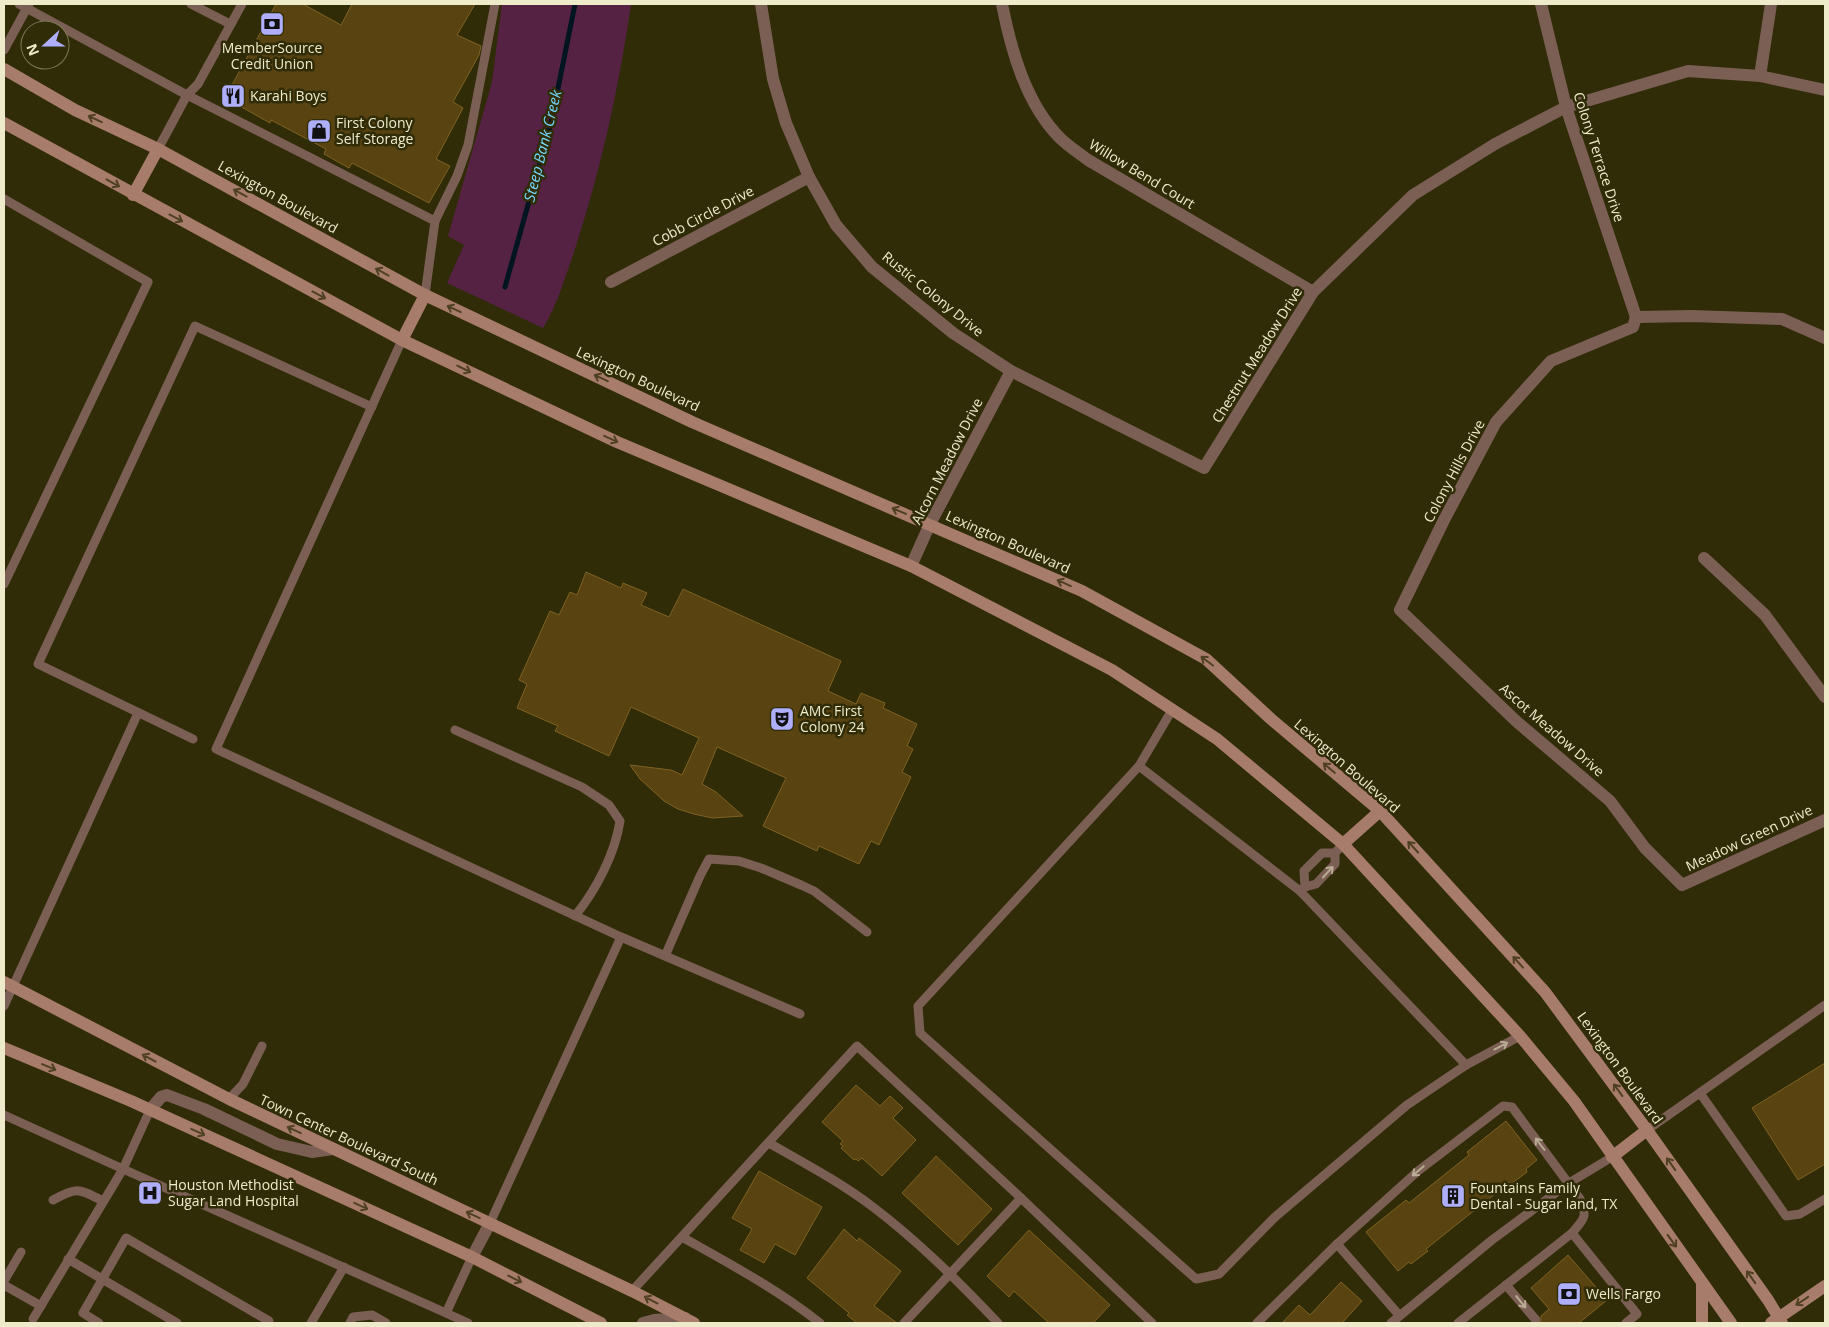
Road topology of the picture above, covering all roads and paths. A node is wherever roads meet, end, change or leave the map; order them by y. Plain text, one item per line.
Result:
1 (191, 4) edge
2 (242, 4) edge
3 (494, 4) edge
4 (761, 4) edge
5 (1002, 4) edge
6 (1540, 4) edge
7 (1771, 4) edge
8 (25, 5) edge
9 (230, 24) junction
10 (4, 50) edge
11 (4, 69) edge
12 (1760, 76) junction
13 (1825, 90) edge
14 (187, 94) junction
15 (1566, 107) junction
16 (4, 123) edge
17 (158, 149) junction
18 (809, 177) junction
19 (134, 195) junction
20 (4, 199) edge
21 (435, 221) junction
22 (610, 282) dead end
23 (1313, 292) junction
24 (425, 295) junction
25 (1636, 316) junction
26 (1825, 338) edge
27 (402, 340) junction
28 (1010, 371) junction
29 (372, 407) junction
30 (1204, 468) joint
31 (930, 524) junction
32 (1704, 558) dead end
33 (911, 566) junction
34 (4, 584) edge
35 (1415, 624) joint
36 (1825, 697) edge
37 (1172, 710) junction
38 (138, 713) junction
39 (455, 730) dead end
40 (193, 739) dead end
41 (1139, 766) junction
42 (1380, 811) junction
43 (1825, 820) edge
44 (1339, 849) junction
45 (1662, 866) joint
46 (1303, 889) junction
47 (576, 916) junction
48 (867, 932) dead end
49 (622, 937) junction
50 (665, 956) junction
51 (8, 984) edge
52 (1825, 1005) edge
53 (4, 1006) edge
54 (800, 1014) dead end
55 (1520, 1036) junction
56 (262, 1046) dead end
57 (4, 1048) edge
58 (1466, 1065) junction
59 (1700, 1092) junction
60 (229, 1100) junction
61 (150, 1110) junction
62 (4, 1115) edge
63 (1647, 1130) junction
64 (769, 1143) junction
65 (333, 1149) junction
66 (1612, 1157) junction
67 (123, 1169) junction
68 (1569, 1183) junction
69 (1021, 1198) junction
70 (1825, 1199) edge
71 (53, 1200) dead end
72 (103, 1200) junction
73 (490, 1223) junction
74 (1572, 1233) junction
75 (682, 1236) junction
76 (1337, 1244) junction
77 (21, 1252) dead end
78 (472, 1257) junction
79 (68, 1259) junction
80 (344, 1267) junction
81 (951, 1273) junction
82 (103, 1280) junction
83 (4, 1283) edge
84 (1702, 1283) junction
85 (1506, 1285) junction
86 (1825, 1286) edge
87 (632, 1290) junction
88 (41, 1306) junction
89 (446, 1313) junction
90 (1399, 1315) junction
91 (32, 1319) dead end
92 (1536, 1320) dead end
93 (689, 1321) edge
94 (1777, 1321) edge
95 (99, 1323) edge
96 (178, 1323) edge
97 (267, 1323) edge
98 (311, 1323) edge
99 (350, 1323) edge
100 (386, 1323) edge
101 (468, 1323) edge
102 (601, 1323) edge
103 (643, 1323) edge
104 (820, 1323) edge
105 (904, 1323) edge
106 (998, 1323) edge
107 (1152, 1323) edge
108 (1257, 1323) edge
109 (1391, 1323) edge
110 (1458, 1323) edge
111 (1626, 1323) edge
112 (1702, 1323) edge
113 (1730, 1323) edge

1 - 9 lane
2 - 9 lane
3 - 21 lane
4 - 18 street, Rustic Colony Drive
5 - 23 street, Willow Bend Court
6 - 15 street, Colony Terrace Drive
7 - 12 street
8 - 10 lane
8 - 14 lane
9 - 14 lane
17 -> 11 main road, Lexington Boulevard
12 - 13 street, Chestnut Meadow Drive
12 - 15 street, Chestnut Meadow Drive
14 - 17 lane
14 - 21 lane
15 - 23 street, Chestnut Meadow Drive
15 - 25 street, Colony Terrace Drive
16 -> 19 main road
17 - 19 main road
24 -> 17 main road, Lexington Boulevard
18 - 22 street, Cobb Circle Drive
18 - 28 street, Rustic Colony Drive
19 -> 27 main road
20 - 34 lane
21 - 24 lane
23 - 30 street, Chestnut Meadow Drive
24 - 27 main road
31 -> 24 main road, Lexington Boulevard
25 - 26 street
25 - 35 street, Colony Hills Drive
27 - 29 lane
27 -> 33 main road
28 - 30 street, Rustic Colony Drive
28 - 31 street, Alcorn Meadow Drive
29 - 38 lane
29 - 47 lane
31 - 33 street, Alcorn Meadow Drive
42 -> 31 main road, Lexington Boulevard
32 - 36 street
33 - 37 main road
35 - 45 street, Ascot Meadow Drive
37 - 41 lane
37 - 44 main road
38 - 40 lane
38 - 51 lane
39 - 47 lane
41 - 46 lane
41 - 58 lane
42 - 44 main road
63 -> 42 main road, Lexington Boulevard
43 - 45 street, Meadow Green Drive
46 -> 44 lane
44 - 46 lane
44 - 55 main road
46 - 58 lane
47 - 49 lane
48 - 50 lane
49 - 50 lane
49 - 73 lane
50 - 54 lane
51 - 53 lane
60 -> 51 main road, Town Center Boulevard South
52 - 59 lane
58 -> 55 lane
55 - 66 main road
56 - 60 lane
57 -> 61 main road
59 - 63 lane
59 - 70 lane
65 -> 60 main road, Town Center Boulevard South
61 - 65 street
61 - 67 lane
61 -> 78 main road
62 - 67 lane
63 - 66 main road
94 -> 63 main road, Lexington Boulevard
64 - 69 lane
64 - 75 lane
64 - 81 lane
73 -> 65 main road, Town Center Boulevard South
66 - 68 lane
66 -> 84 main road
67 - 72 lane
67 - 80 lane
68 - 74 lane
68 -> 76 lane
68 - 90 lane
69 - 81 lane
69 - 107 lane
71 - 72 lane
72 - 79 lane
73 - 78 street
73 - 87 main road, Town Center Boulevard South
74 - 85 lane
74 - 111 lane
75 - 87 lane
75 - 104 lane
76 - 90 lane
76 - 108 lane
77 - 83 lane
78 - 89 lane
78 -> 102 main road
79 - 82 lane
79 - 88 lane
80 - 89 lane
80 - 98 lane
81 - 105 lane
81 - 106 lane
82 - 95 lane
82 - 96 lane
82 - 97 lane
83 - 88 lane
84 - 112 main road
84 - 113 main road
85 -> 92 lane
85 - 110 lane
86 -> 94 main road
93 -> 87 main road, Town Center Boulevard South
88 - 91 lane
89 - 101 lane
90 - 109 lane
93 - 103 street, Town Center Boulevard South
99 - 100 lane

